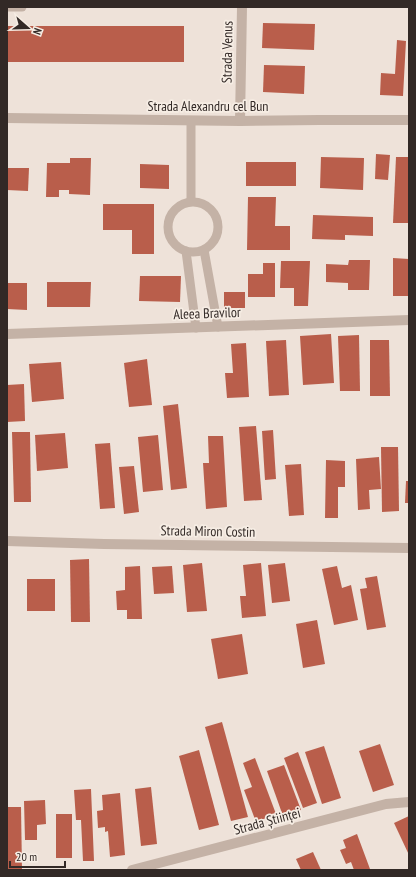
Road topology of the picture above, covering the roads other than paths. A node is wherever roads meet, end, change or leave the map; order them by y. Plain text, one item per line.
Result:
1 (7, 7) edge
2 (22, 7) edge
3 (242, 7) edge
4 (7, 118) edge
5 (409, 120) edge
6 (191, 121) junction
7 (240, 121) junction
8 (191, 201) junction
9 (204, 250) junction
10 (186, 252) junction
11 (409, 320) edge
12 (218, 327) junction
13 (196, 328) junction
14 (7, 334) edge
15 (7, 540) edge
16 (409, 548) edge
17 (409, 802) edge
18 (132, 870) edge

1 - 2 lane
3 - 7 street, Strada Venus
4 - 6 street, Strada Alexandru cel Bun
5 - 7 street, Strada Alexandru cel Bun
6 - 7 street, Strada Alexandru cel Bun
6 - 8 lane
8 - 9 lane
8 - 10 lane
9 - 10 lane
9 - 12 lane
10 - 13 lane
11 - 12 street, Aleea Bravilor
12 - 13 street, Aleea Bravilor
13 - 14 street, Aleea Bravilor
15 - 16 street, Strada Miron Costin
17 - 18 street, Strada Științei

